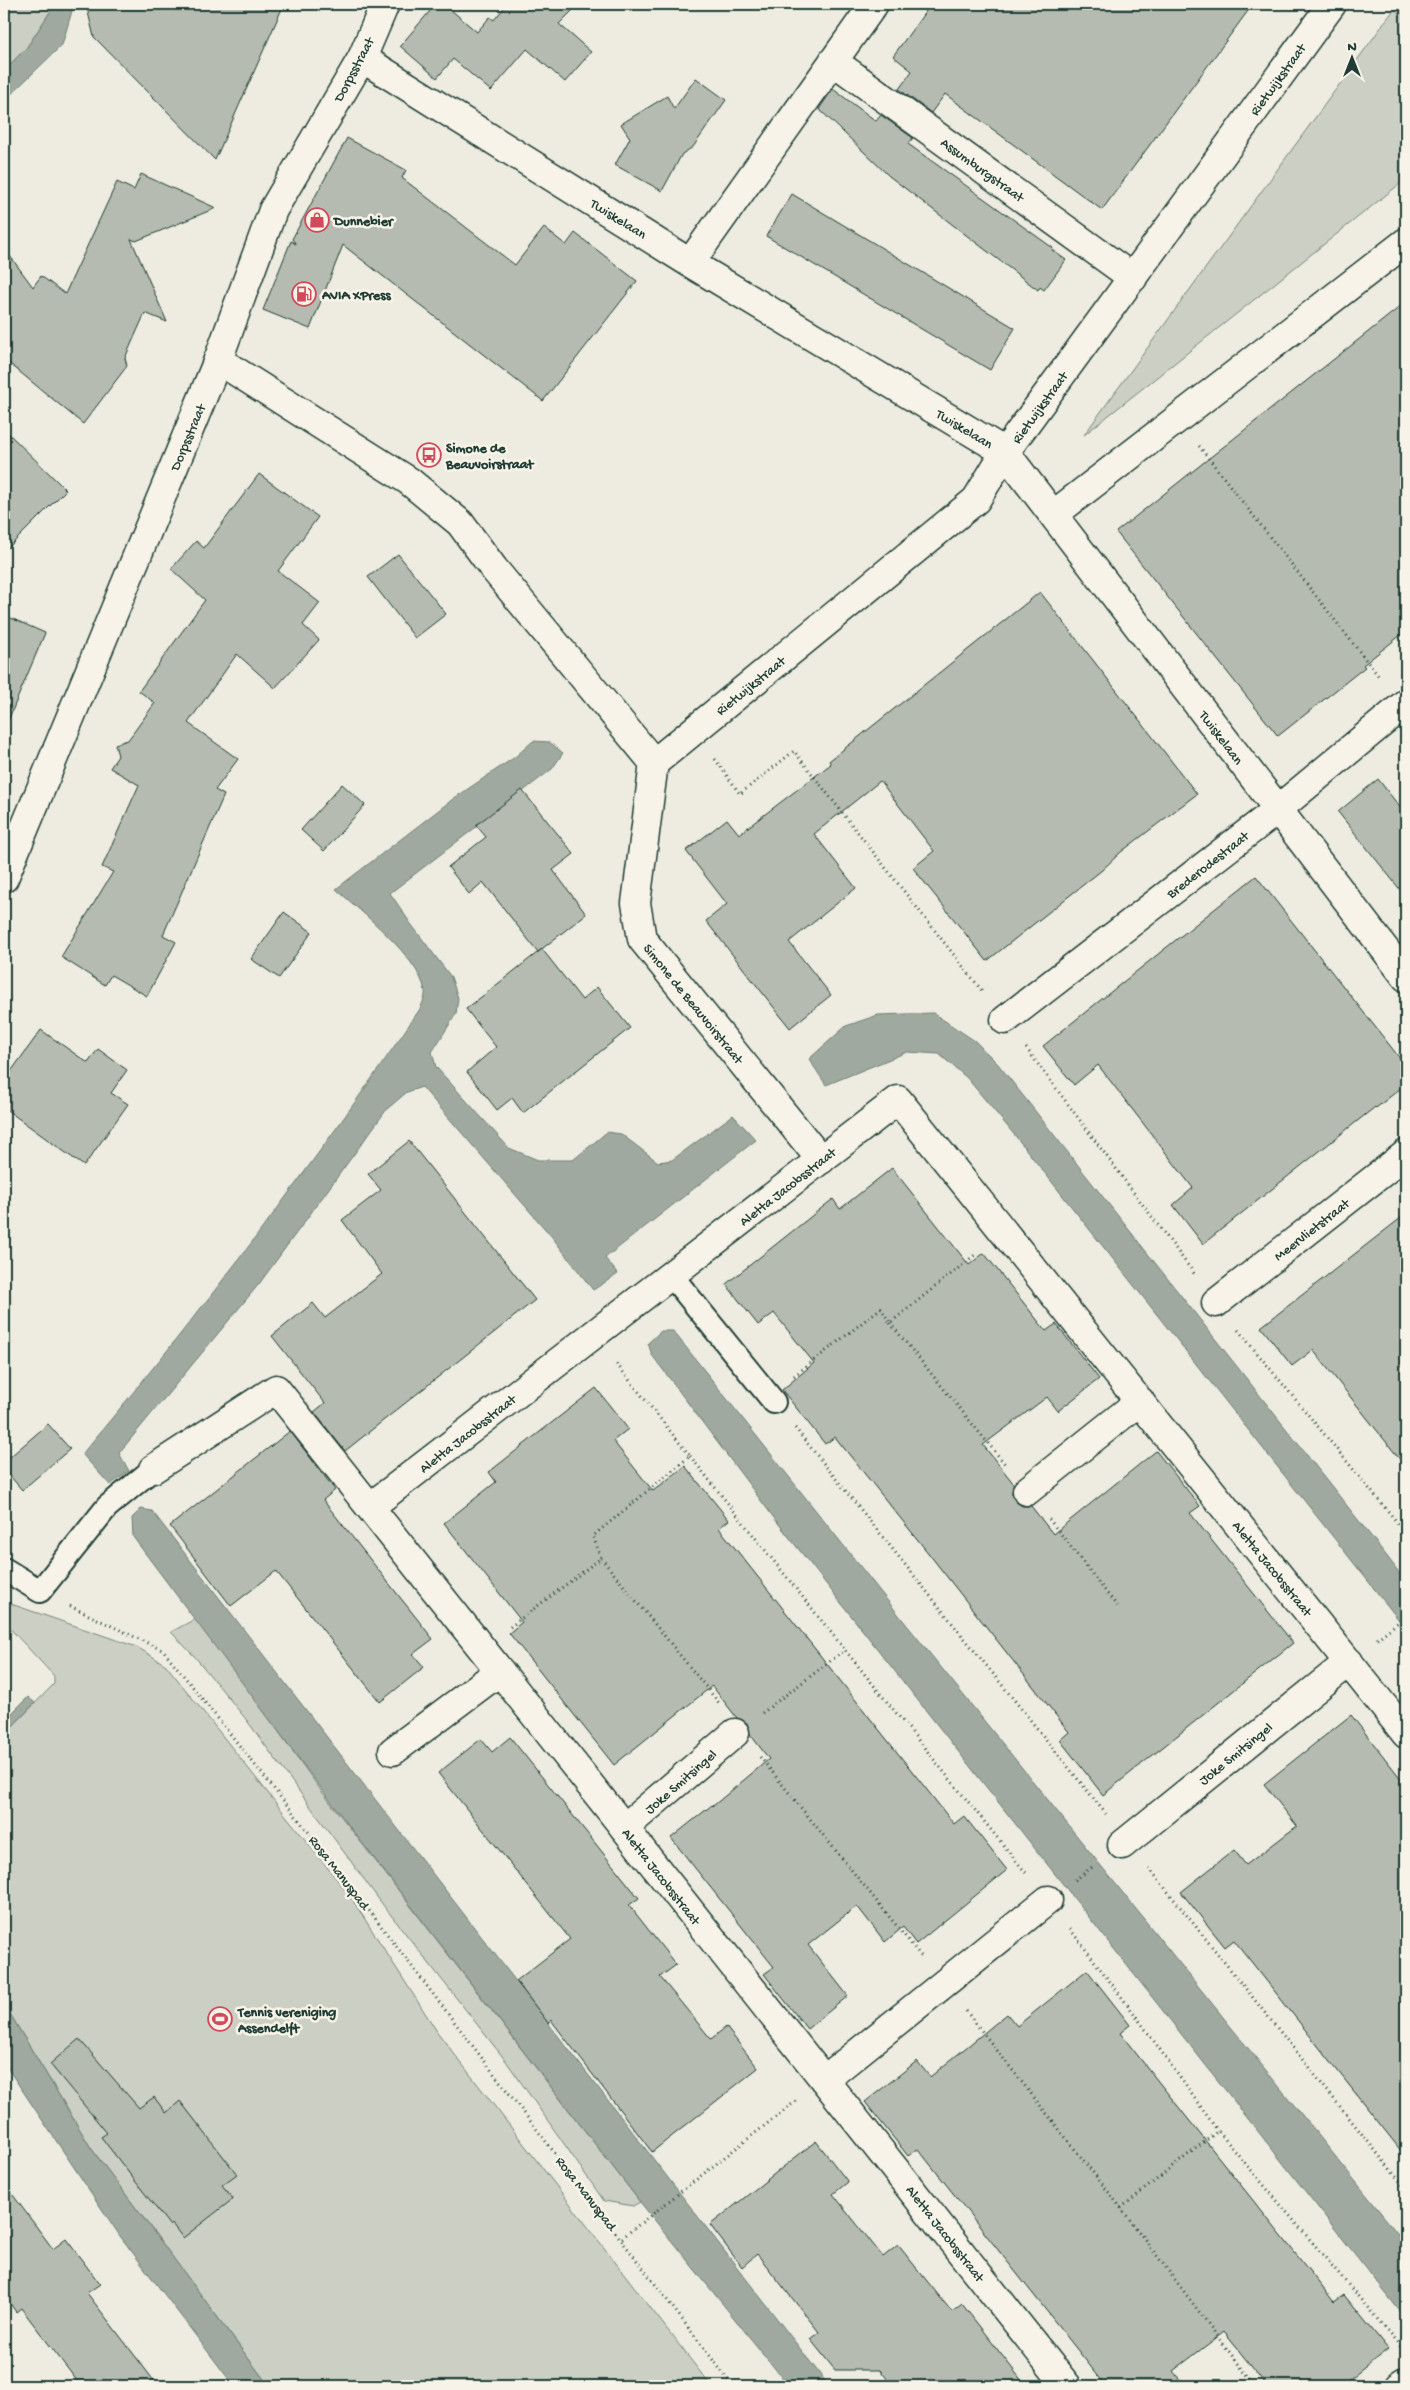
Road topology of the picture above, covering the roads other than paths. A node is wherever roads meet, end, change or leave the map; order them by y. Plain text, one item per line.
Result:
1 (385, 4) edge
2 (874, 4) edge
3 (1332, 4) edge
4 (362, 58) junction
5 (833, 60) junction
6 (1406, 242) edge
7 (690, 263) junction
8 (1133, 278) junction
9 (218, 360) junction
10 (1005, 452) junction
11 (1054, 515) junction
12 (1404, 705) edge
13 (654, 763) junction
14 (1276, 810) junction
15 (4, 878) edge
16 (1406, 977) edge
17 (1005, 1020) road end
18 (1406, 1154) edge
19 (821, 1160) junction
20 (671, 1275) junction
21 (1216, 1303) road end
22 (771, 1399) road end
23 (1140, 1401) junction
24 (153, 1469) joint
25 (1027, 1491) dead end
26 (370, 1507) junction
27 (4, 1568) edge
28 (1349, 1662) junction
29 (500, 1671) junction
30 (735, 1733) road end
31 (1406, 1734) edge
32 (393, 1752) dead end
33 (624, 1828) junction
34 (1124, 1843) road end
35 (1048, 1900) road end
36 (824, 2080) junction
37 (1406, 2382) edge
38 (1067, 2386) edge
39 (1400, 2386) edge

1 - 4 street, Dorpsstraat
2 - 5 street
3 - 8 street, Rietwijkstraat
4 - 7 street, Twiskelaan
4 - 9 street, Dorpsstraat
5 - 7 street
5 - 8 street, Assumburgstraat
6 - 11 street
7 - 10 street, Twiskelaan
8 - 10 street, Rietwijkstraat
9 - 13 street
9 - 15 street, Dorpsstraat
10 - 11 street, Twiskelaan
10 - 13 street, Rietwijkstraat
11 - 14 street, Twiskelaan
12 - 14 street, Brederodestraat
13 - 19 street, Simone de Beauvoirstraat
14 - 16 street, Twiskelaan
14 - 17 street, Brederodestraat
18 - 21 street, Meervlietstraat
19 - 20 street, Aletta Jacobsstraat
19 - 23 street, Aletta Jacobsstraat
20 - 22 lane
20 - 26 street, Aletta Jacobsstraat
23 - 25 street
23 - 28 street, Aletta Jacobsstraat
24 - 26 street, Aletta Jacobsstraat
24 - 27 lane, Aletta Jacobsstraat
26 - 29 street, Aletta Jacobsstraat
28 - 31 street, Aletta Jacobsstraat
28 - 34 street, Joke Smitsingel
29 - 32 street
29 - 33 street, Aletta Jacobsstraat
30 - 33 street, Joke Smitsingel
33 - 36 street, Aletta Jacobsstraat
35 - 36 street
36 - 38 street, Aletta Jacobsstraat
37 - 39 street

